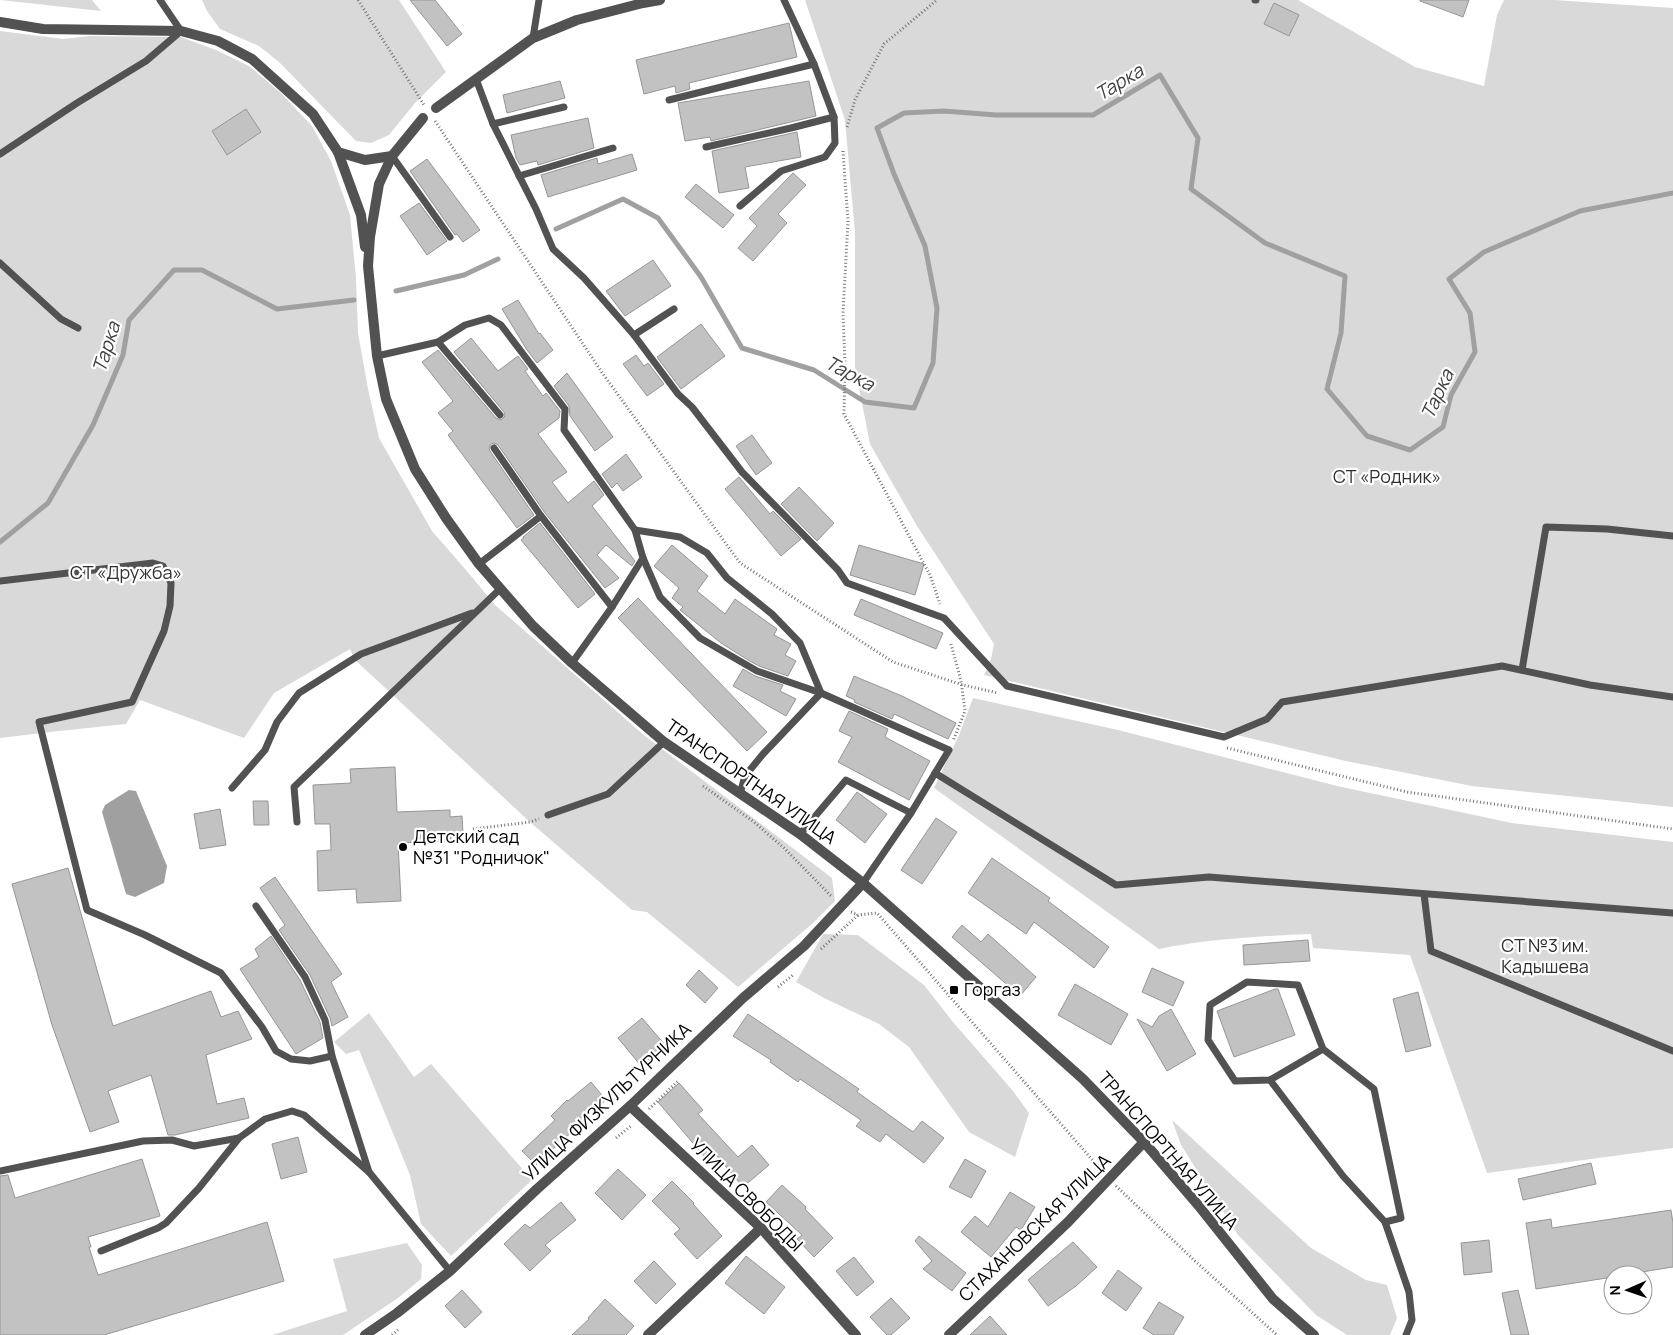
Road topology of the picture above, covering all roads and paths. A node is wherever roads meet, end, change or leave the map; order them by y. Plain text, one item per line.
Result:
1 (160, 0) edge
2 (358, 0) edge
3 (539, 0) edge
4 (660, 0) edge
5 (784, 0) edge
6 (937, 0) edge
7 (0, 22) edge
8 (181, 31) junction
9 (533, 38) junction
10 (814, 64) junction
11 (476, 79) junction
12 (669, 100) dead end
13 (564, 107) dead end
14 (429, 112) junction
15 (834, 117) junction
16 (493, 124) junction
17 (845, 134) dead end
18 (842, 142) dead end
19 (706, 146) dead end
20 (612, 148) dead end
21 (338, 152) junction
22 (0, 154) edge
23 (392, 156) junction
24 (519, 176) junction
25 (740, 206) dead end
26 (450, 237) dead end
27 (0, 263) edge
28 (368, 266) junction
29 (674, 309) dead end
30 (78, 328) dead end
31 (634, 335) junction
32 (438, 342) junction
33 (377, 356) junction
34 (500, 415) dead end
35 (494, 448) dead end
36 (541, 516) junction
37 (635, 530) junction
38 (1673, 536) edge
39 (643, 558) junction
40 (479, 564) junction
41 (0, 581) edge
42 (501, 588) junction
43 (612, 608) junction
44 (475, 612) junction
45 (944, 618) junction
46 (572, 663) junction
47 (1522, 670) junction
48 (962, 685) junction
49 (821, 692) junction
50 (1007, 695) dead end
51 (1673, 697) edge
52 (664, 742) junction
53 (1224, 747) dead end
54 (949, 750) junction
55 (935, 773) junction
56 (700, 784) dead end
57 (232, 788) dead end
58 (740, 794) junction
59 (911, 813) junction
60 (548, 815) joint
61 (297, 822) dead end
62 (473, 829) dead end
63 (1673, 829) edge
64 (800, 834) junction
65 (863, 883) junction
66 (1424, 894) junction
67 (256, 906) dead end
68 (841, 906) junction
69 (1673, 913) edge
70 (1323, 1049) junction
71 (1673, 1052) edge
72 (332, 1056) junction
73 (1270, 1080) junction
74 (630, 1106) junction
75 (239, 1138) junction
76 (1144, 1142) junction
77 (0, 1171) edge
78 (369, 1172) junction
79 (1109, 1180) junction
80 (1385, 1222) junction
81 (761, 1228) junction
82 (101, 1250) dead end
83 (450, 1271) junction
84 (365, 1335) edge
85 (648, 1335) edge
86 (856, 1335) edge
87 (949, 1335) edge
88 (1278, 1335) edge
89 (1314, 1335) edge
90 (1406, 1335) edge

1 - 8 lane
2 - 14 path
3 - 9 lane
4 - 9 street, ТРАНСПОРТНАЯ УЛИЦА
5 - 10 lane
6 - 17 path
7 - 8 street
8 - 21 street
8 - 22 lane
9 - 11 street, ТРАНСПОРТНАЯ УЛИЦА
10 - 12 lane
10 - 15 lane
11 - 14 street, ТРАНСПОРТНАЯ УЛИЦА
11 - 16 lane
13 - 16 lane
14 - 23 street, ТРАНСПОРТНАЯ УЛИЦА
14 - 48 path
15 - 19 lane
15 - 25 lane
16 - 24 lane
18 - 45 path
20 - 24 lane
21 - 23 street
21 - 28 street
23 - 26 lane
23 - 28 street, ТРАНСПОРТНАЯ УЛИЦА
24 - 31 lane
27 - 30 lane
28 - 33 street, ТРАНСПОРТНАЯ УЛИЦА
29 - 31 lane
31 - 45 lane
32 - 33 lane
32 - 34 lane
32 - 37 lane
33 - 40 street, ТРАНСПОРТНАЯ УЛИЦА
35 - 36 lane
36 - 40 lane
36 - 43 lane
37 - 39 lane
37 - 49 lane
38 - 47 lane
39 - 43 lane
39 - 49 lane
40 - 42 street, ТРАНСПОРТНАЯ УЛИЦА
41 - 72 lane
42 - 44 lane
42 - 46 street, ТРАНСПОРТНАЯ УЛИЦА
43 - 46 lane
44 - 57 lane
44 - 61 lane
45 - 47 lane
45 - 48 path
46 - 52 street, ТРАНСПОРТНАЯ УЛИЦА
47 - 51 lane
48 - 50 path
48 - 54 path
49 - 54 lane
49 - 58 lane
52 - 58 street, ТРАНСПОРТНАЯ УЛИЦА
52 - 60 lane
53 - 63 path
54 - 55 lane
55 - 59 lane
55 - 66 lane
56 - 68 path
58 - 64 street, ТРАНСПОРТНАЯ УЛИЦА
59 - 64 lane
59 - 65 lane
60 - 62 path
64 - 65 street, ТРАНСПОРТНАЯ УЛИЦА
65 - 68 street, УЛИЦА ФИЗКУЛЬТУРНИКА
65 - 76 street, ТРАНСПОРТНАЯ УЛИЦА
66 - 69 lane
66 - 71 lane
67 - 72 lane
68 - 74 street, УЛИЦА ФИЗКУЛЬТУРНИКА
68 - 79 path
70 - 73 lane
70 - 73 lane
70 - 80 lane
72 - 78 lane
73 - 80 lane
74 - 81 street, УЛИЦА СВОБОДЫ
74 - 83 street, УЛИЦА ФИЗКУЛЬТУРНИКА
75 - 77 lane
75 - 78 lane
75 - 82 lane
76 - 79 street, СТАХАНОВСКАЯ УЛИЦА
76 - 89 street, ТРАНСПОРТНАЯ УЛИЦА
78 - 83 lane
79 - 87 street, СТАХАНОВСКАЯ УЛИЦА
79 - 88 path
80 - 90 lane
81 - 85 street
81 - 86 street, УЛИЦА СВОБОДЫ
83 - 84 street, УЛИЦА ФИЗКУЛЬТУРНИКА

